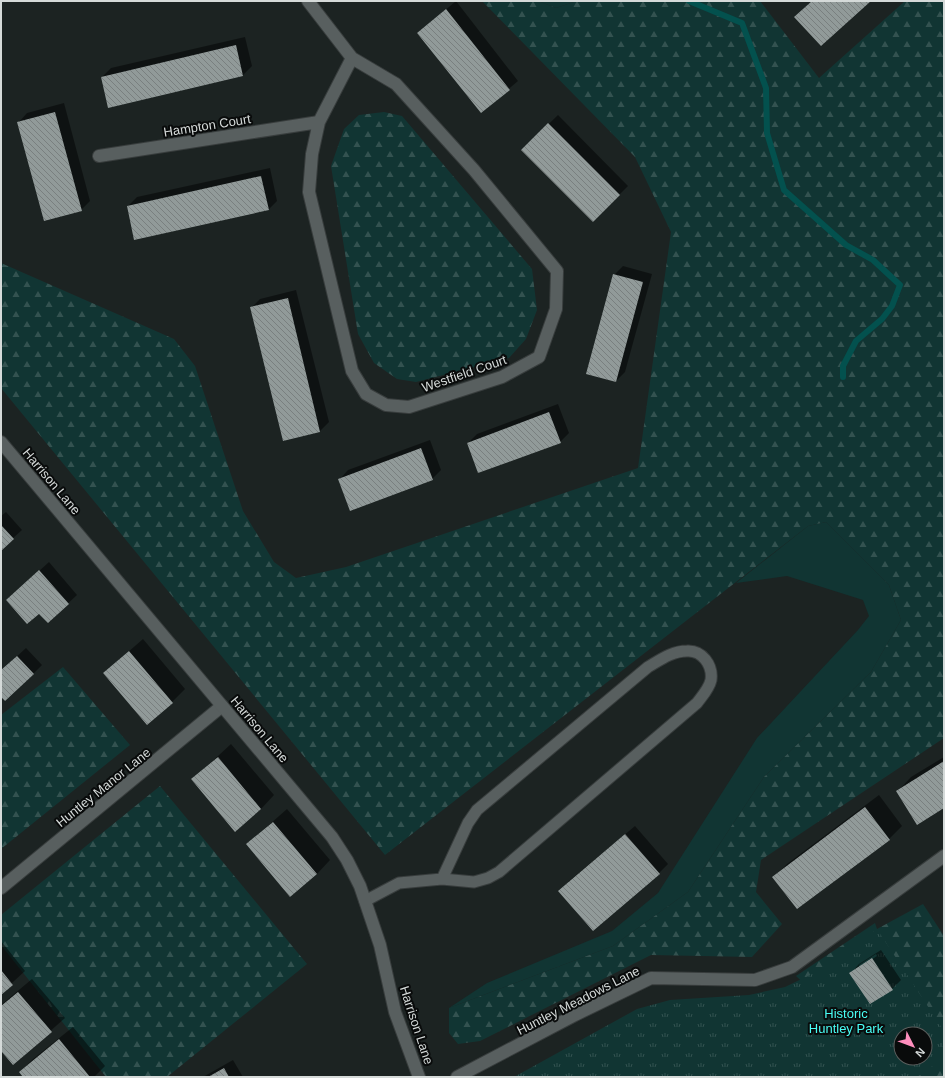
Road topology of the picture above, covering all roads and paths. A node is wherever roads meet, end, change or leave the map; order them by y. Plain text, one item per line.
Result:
1 (308, 1) edge
2 (352, 58) junction
3 (319, 122) junction
4 (99, 156) dead end
5 (1, 442) edge
6 (222, 706) junction
7 (944, 856) edge
8 (442, 879) junction
9 (1, 888) edge
10 (365, 901) junction
11 (419, 1077) edge
12 (457, 1077) edge

1 - 2 street, Westfield Court
2 - 3 street, Westfield Court
2 - 3 street, Westfield Court
3 - 4 street, Hampton Court
5 - 6 street, Harrison Lane
6 - 9 street, Huntley Manor Lane
6 - 10 street, Harrison Lane
7 - 12 street, Huntley Meadows Lane
8 - 8 lane
8 - 10 lane
10 - 11 street, Harrison Lane

